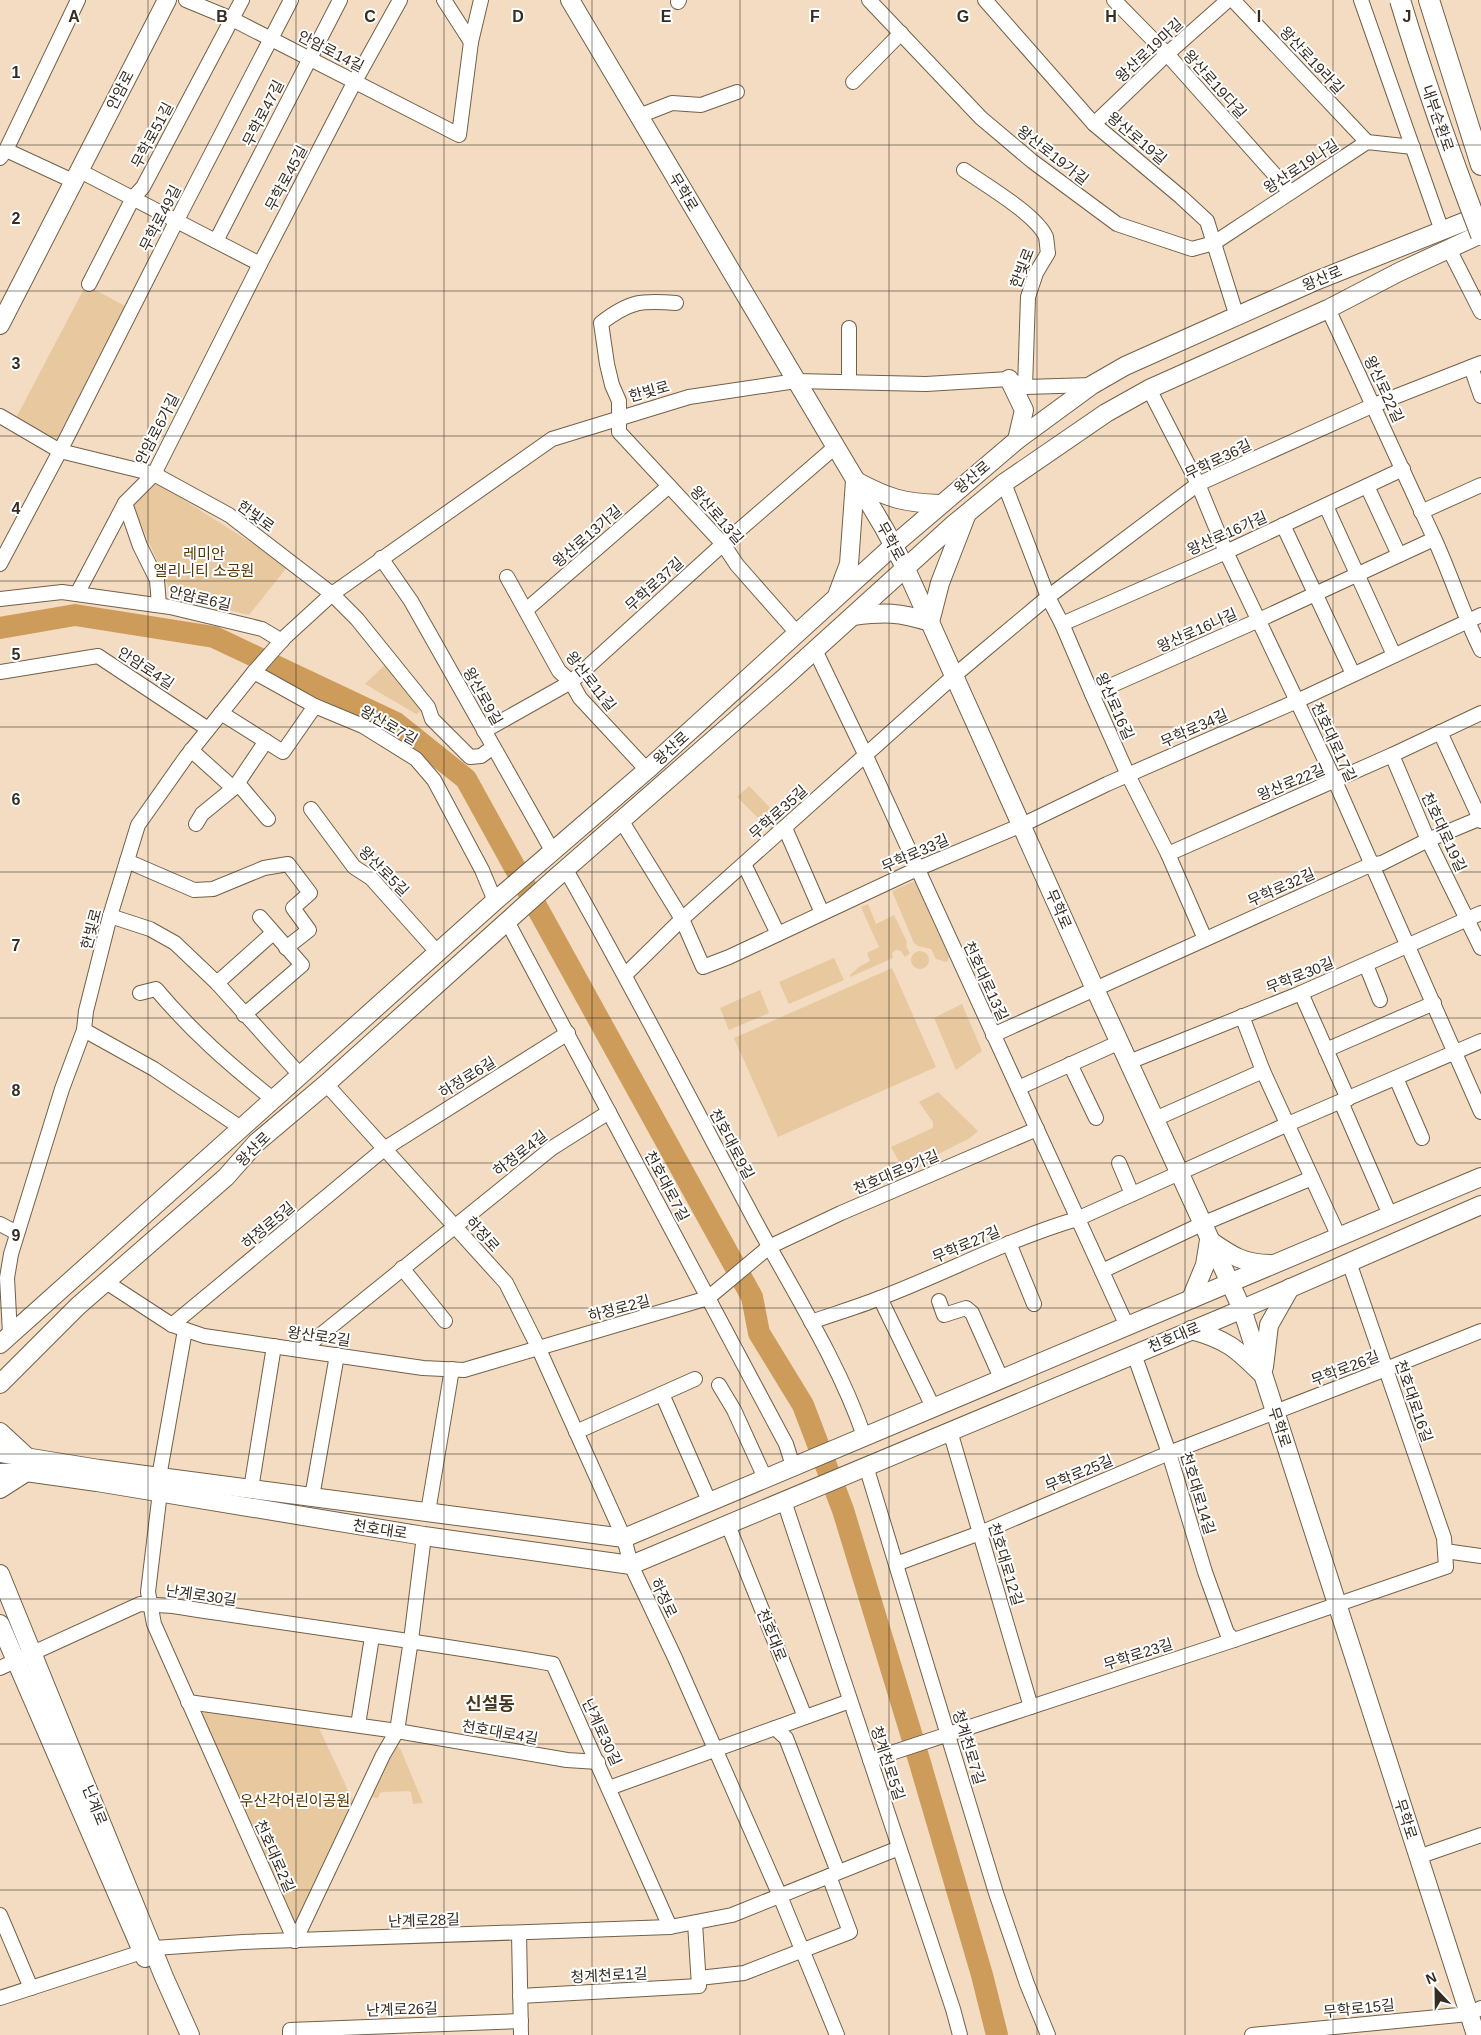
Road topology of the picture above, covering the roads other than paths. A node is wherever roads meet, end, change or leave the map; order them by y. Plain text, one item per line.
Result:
1 (78, 0) edge
2 (167, 0) edge
3 (186, 0) edge
4 (242, 0) edge
5 (291, 0) edge
6 (340, 0) edge
7 (400, 0) edge
8 (444, 0) edge
9 (481, 0) edge
10 (570, 0) edge
11 (868, 0) edge
12 (985, 0) edge
13 (1114, 0) edge
14 (1228, 0) edge
15 (1233, 0) edge
16 (1361, 0) edge
17 (1400, 0) edge
18 (1429, 0) edge
19 (232, 19) junction
20 (901, 34) junction
21 (272, 39) junction
22 (471, 42) junction
23 (1167, 54) junction
24 (309, 58) junction
25 (355, 82) junction
26 (853, 82) dead end
27 (737, 92) dead end
28 (639, 116) junction
29 (1094, 124) junction
30 (1367, 142) junction
31 (1413, 147) junction
32 (3, 154) edge
33 (1481, 165) edge
34 (964, 170) dead end
35 (76, 175) junction
36 (1290, 192) junction
37 (133, 198) junction
38 (1481, 215) edge
39 (177, 220) junction
40 (1449, 228) junction
41 (1481, 235) edge
42 (216, 241) junction
43 (1214, 243) junction
44 (1455, 246) junction
45 (260, 264) junction
46 (90, 284) dead end
47 (676, 303) dead end
48 (1328, 309) junction
49 (1481, 312) edge
50 (1236, 317) junction
51 (0, 325) edge
52 (849, 328) dead end
53 (1476, 365) edge
54 (204, 373) joint
55 (1009, 379) junction
56 (796, 381) junction
57 (849, 382) junction
58 (1092, 385) junction
59 (1025, 387) junction
60 (1150, 389) junction
61 (1481, 396) edge
62 (1374, 405) junction
63 (0, 416) edge
64 (618, 418) junction
65 (1017, 440) junction
66 (835, 447) junction
67 (60, 451) junction
68 (1403, 469) junction
69 (154, 474) junction
70 (855, 480) junction
71 (1004, 483) junction
72 (1198, 484) junction
73 (1481, 485) edge
74 (669, 486) junction
75 (1367, 486) junction
76 (125, 503) junction
77 (940, 504) junction
78 (1326, 506) junction
79 (1421, 512) junction
80 (968, 513) junction
81 (1283, 525) junction
82 (1434, 539) junction
83 (723, 544) junction
84 (894, 545) junction
85 (1226, 552) junction
86 (1399, 556) junction
87 (381, 558) junction
88 (0, 564) edge
89 (906, 569) junction
90 (1358, 574) junction
91 (507, 577) dead end
92 (77, 594) junction
93 (332, 594) junction
94 (1315, 594) junction
95 (1048, 597) junction
96 (835, 598) junction
97 (0, 599) edge
98 (158, 605) junction
99 (526, 610) junction
100 (1481, 615) edge
101 (853, 616) junction
102 (1259, 620) junction
103 (930, 622) junction
104 (1466, 622) junction
105 (1062, 624) junction
106 (797, 633) junction
107 (282, 641) junction
108 (815, 650) junction
109 (1481, 650) edge
110 (1394, 655) junction
111 (0, 672) edge
112 (254, 672) junction
113 (1354, 674) junction
114 (955, 675) junction
115 (570, 682) junction
116 (1092, 694) junction
117 (1296, 701) junction
118 (316, 706) junction
119 (221, 713) junction
120 (1481, 713) edge
121 (208, 729) junction
122 (484, 731) junction
123 (1440, 732) junction
124 (266, 741) junction
125 (493, 747) junction
126 (191, 750) junction
127 (1392, 755) junction
128 (866, 756) junction
129 (647, 770) junction
130 (1128, 775) junction
131 (1335, 781) junction
132 (235, 787) junction
133 (311, 809) dead end
134 (268, 819) dead end
135 (1481, 819) edge
136 (621, 820) junction
137 (196, 824) dead end
138 (1022, 825) junction
139 (785, 828) junction
140 (1428, 840) junction
141 (1168, 854) junction
142 (548, 856) junction
143 (127, 861) junction
144 (744, 864) junction
145 (1370, 865) junction
146 (917, 869) junction
147 (566, 870) junction
148 (498, 899) junction
149 (822, 913) junction
150 (1481, 913) edge
151 (110, 916) junction
152 (260, 918) dead end
153 (682, 919) junction
154 (1468, 919) junction
155 (510, 921) junction
156 (273, 933) junction
157 (778, 934) junction
158 (1205, 939) junction
159 (1408, 946) junction
160 (286, 948) junction
161 (1481, 948) edge
162 (438, 953) junction
163 (1366, 964) junction
164 (624, 975) junction
165 (217, 984) junction
166 (1095, 989) junction
167 (140, 993) dead end
168 (1301, 993) junction
169 (1380, 1000) dead end
170 (1434, 1003) junction
171 (244, 1015) junction
172 (1242, 1016) junction
173 (84, 1030) junction
174 (568, 1033) junction
175 (993, 1035) junction
176 (1481, 1041) edge
177 (1120, 1042) junction
178 (1326, 1050) junction
179 (1455, 1052) junction
180 (1129, 1062) junction
181 (1070, 1064) junction
182 (1263, 1071) junction
183 (301, 1076) junction
184 (1396, 1078) junction
185 (326, 1084) junction
186 (1018, 1088) junction
187 (274, 1100) junction
188 (1345, 1101) junction
189 (609, 1112) junction
190 (1481, 1112) edge
191 (1096, 1118) dead end
192 (1155, 1119) junction
193 (1288, 1124) junction
194 (242, 1128) junction
195 (1037, 1129) junction
196 (1422, 1138) dead end
197 (384, 1149) junction
198 (1119, 1163) dead end
199 (1179, 1172) junction
200 (1481, 1177) edge
201 (1312, 1178) junction
202 (1132, 1194) junction
203 (1481, 1205) edge
204 (1390, 1215) junction
205 (1077, 1219) junction
206 (0, 1224) edge
207 (1202, 1224) junction
208 (454, 1226) junction
209 (17, 1233) junction
210 (1339, 1236) junction
211 (1210, 1240) junction
212 (1010, 1243) junction
213 (765, 1250) junction
214 (1349, 1262) junction
215 (1273, 1264) junction
216 (402, 1268) junction
217 (1102, 1271) junction
218 (106, 1282) junction
219 (1229, 1283) junction
220 (1290, 1288) junction
221 (711, 1296) junction
222 (880, 1298) junction
223 (1191, 1299) junction
224 (938, 1301) dead end
225 (1034, 1304) dead end
226 (1242, 1309) junction
227 (445, 1321) dead end
228 (811, 1322) junction
229 (1127, 1326) junction
230 (179, 1328) junction
231 (1191, 1330) junction
232 (1481, 1331) edge
233 (5, 1339) edge
234 (274, 1346) junction
235 (538, 1347) junction
236 (302, 1350) junction
237 (337, 1354) junction
238 (1134, 1354) junction
239 (452, 1369) junction
240 (1261, 1369) junction
241 (1386, 1370) junction
242 (695, 1378) dead end
243 (1002, 1378) junction
244 (0, 1384) edge
245 (719, 1385) dead end
246 (662, 1394) junction
247 (934, 1407) junction
248 (1275, 1411) junction
249 (950, 1431) junction
250 (0, 1432) edge
251 (576, 1432) junction
252 (864, 1436) junction
253 (0, 1453) edge
254 (1169, 1453) junction
255 (27, 1465) junction
256 (794, 1466) junction
257 (866, 1466) junction
258 (0, 1473) edge
259 (765, 1478) junction
260 (159, 1485) junction
261 (0, 1489) edge
262 (251, 1489) junction
263 (312, 1497) junction
264 (784, 1501) junction
265 (710, 1502) junction
266 (428, 1512) junction
267 (728, 1525) junction
268 (980, 1533) junction
269 (424, 1536) junction
270 (624, 1538) junction
271 (1445, 1551) junction
272 (1481, 1556) edge
273 (896, 1564) junction
274 (630, 1565) junction
275 (0, 1574) edge
276 (1337, 1603) junction
277 (150, 1605) junction
278 (0, 1624) edge
279 (372, 1637) junction
280 (412, 1640) junction
281 (1234, 1640) junction
282 (34, 1653) junction
283 (8, 1665) edge
284 (850, 1701) junction
285 (188, 1702) junction
286 (1031, 1707) junction
287 (805, 1717) junction
288 (358, 1726) junction
289 (775, 1728) junction
290 (397, 1731) junction
291 (941, 1735) junction
292 (716, 1749) junction
293 (870, 1760) junction
294 (598, 1762) junction
295 (609, 1788) junction
296 (1481, 1835) edge
297 (899, 1848) junction
298 (1418, 1857) junction
299 (834, 1874) junction
300 (780, 1896) junction
301 (0, 1915) edge
302 (694, 1923) junction
303 (670, 1927) junction
304 (519, 1933) junction
305 (295, 1941) junction
306 (148, 1949) junction
307 (802, 1950) junction
308 (699, 1982) junction
309 (31, 1988) junction
310 (520, 1996) junction
311 (0, 1998) edge
312 (1475, 2011) edge
313 (521, 2028) edge
314 (179, 2035) edge
315 (190, 2035) edge
316 (290, 2035) edge
317 (837, 2035) edge
318 (960, 2035) edge
319 (1048, 2035) edge
320 (1252, 2035) edge
321 (1259, 2035) edge
322 (1476, 2035) edge

1 - 32 street
2 - 35 main road, 안암로
3 - 19 street, 안암로14길
4 - 19 street, 무학로51길
5 - 21 street, 무학로49길
6 - 24 street, 무학로47길
7 - 25 street, 무학로45길
8 - 22 street
9 - 22 street
10 - 28 main road, 무학로
11 - 20 street, 왕산로19가길
12 - 29 street, 왕산로19길
13 - 23 street, 왕산로19다길
14 - 23 street, 왕산로19마길
15 - 30 street, 왕산로19라길
16 - 31 street
17 - 41 highway, 내부순환로, bridge
18 - 33 highway, 내부순환로
19 - 21 street, 안암로14길
19 - 37 street, 무학로51길
20 - 26 street
20 - 43 street, 왕산로19가길
21 - 24 street, 안암로14길
21 - 39 street, 무학로49길
22 - 25 street, 안암로14길
23 - 29 street, 왕산로19마길
23 - 36 street, 왕산로19다길
24 - 25 street, 안암로14길
24 - 42 street, 무학로47길
25 - 45 street, 무학로45길
27 - 28 street
28 - 56 main road, 무학로
29 - 43 street, 왕산로19길
30 - 31 street
30 - 36 street, 왕산로19나길
31 - 40 street
32 - 35 street
34 - 59 street, 한빛로
35 - 37 street
35 - 51 main road, 안암로
36 - 43 street, 왕산로19나길
37 - 39 street
37 - 46 street, 무학로51길
38 - 40 main road, 왕산로
39 - 42 street
39 - 67 street, 무학로49길
40 - 50 main road, 왕산로
41 - 44 main road, 왕산로
42 - 45 street
43 - 50 street, 왕산로19길
44 - 48 main road, 왕산로
44 - 49 street
45 - 54 street, 무학로45길
47 - 64 street, 왕산로13길
48 - 60 main road, 왕산로
48 - 62 street, 왕산로22길
50 - 58 main road, 왕산로
52 - 57 street
53 - 61 street
53 - 62 street, 무학로36길
54 - 69 street, 안암로6가길
55 - 57 street, 한빛로
55 - 59 street
55 - 65 main road
56 - 57 street, 한빛로
56 - 64 street, 한빛로
56 - 66 main road, 무학로
58 - 59 street
58 - 65 main road, 왕산로
60 - 71 main road, 왕산로
60 - 72 street, 천호대로17길
62 - 68 street, 왕산로22길
62 - 72 street, 무학로36길
63 - 67 street
64 - 74 street, 왕산로13길
64 - 87 street, 한빛로
65 - 77 main road, 왕산로
66 - 70 main road, 무학로
66 - 83 street, 무학로37길
67 - 69 street
67 - 88 street, 무학로49길
68 - 75 street, 왕산로16가길
68 - 79 street, 왕산로22길
69 - 76 street, 안암로6가길
69 - 93 street, 한빛로
70 - 77 main road
70 - 84 main road, 무학로
70 - 96 main road
71 - 80 main road, 왕산로
71 - 95 street, 왕산로16길
72 - 85 street, 천호대로17길
72 - 95 street, 무학로36길
73 - 79 street
74 - 83 street, 왕산로13길
74 - 99 street, 왕산로13가길
75 - 78 street, 왕산로16가길
75 - 86 street
76 - 92 street
76 - 98 street
77 - 84 main road, 왕산로
78 - 81 street, 왕산로16가길
78 - 90 street
79 - 82 street, 왕산로22길
80 - 89 main road, 왕산로
80 - 103 main road
81 - 85 street, 왕산로16가길
81 - 94 street
82 - 86 street, 왕산로16나길
82 - 104 street, 왕산로22길
83 - 106 street, 왕산로13길
83 - 115 street, 무학로37길
84 - 89 main road, 무학로
84 - 96 main road, 왕산로
85 - 102 street, 천호대로17길
85 - 105 street, 왕산로16가길
86 - 90 street, 왕산로16나길
87 - 93 street, 한빛로
87 - 122 street, 왕산로9길
89 - 101 main road, 왕산로
89 - 103 main road, 무학로
90 - 94 street, 왕산로16나길
90 - 110 street
91 - 99 street, 왕산로11길
92 - 97 street, 안암로6길
92 - 98 street, 안암로6길
93 - 107 street, 한빛로
93 - 125 street, 한빛로
94 - 102 street, 왕산로16나길
94 - 113 street
95 - 105 street, 왕산로16길
95 - 114 street, 무학로36길
96 - 106 main road, 왕산로
98 - 107 street, 안암로6길
99 - 115 street, 왕산로11길
100 - 104 street, 무학로34길
101 - 103 main road
101 - 108 main road, 왕산로
102 - 116 street, 왕산로16나길
102 - 117 street, 천호대로17길
103 - 114 main road, 무학로
104 - 109 street, 왕산로22길
104 - 110 street, 무학로34길
105 - 116 street, 왕산로16길
106 - 129 main road, 왕산로
107 - 112 street, 한빛로
108 - 128 street, 천호대로13길
108 - 136 main road, 왕산로
110 - 113 street, 무학로34길
111 - 121 street, 안암로4길
112 - 118 street, 왕산로7길
112 - 119 street, 한빛로
113 - 117 street, 무학로34길
114 - 128 street, 무학로35길
114 - 138 main road, 무학로
115 - 122 street, 무학로37길
115 - 129 street, 왕산로11길
116 - 130 street, 왕산로16길
117 - 130 street, 무학로34길
117 - 131 street, 천호대로17길
118 - 124 street
118 - 148 street, 왕산로7길
119 - 121 street, 한빛로
119 - 124 street
120 - 123 street, 왕산로22길
121 - 126 street, 한빛로
122 - 125 street, 왕산로9길
123 - 127 street, 왕산로22길
123 - 135 street
124 - 132 street
125 - 142 street, 왕산로9길
126 - 132 street
126 - 143 street, 한빛로
127 - 131 street, 왕산로22길
127 - 140 street, 천호대로19길
128 - 139 street, 무학로35길
128 - 146 street, 천호대로13길
129 - 142 main road, 왕산로
130 - 138 street, 무학로34길
130 - 141 street, 왕산로16길
131 - 141 street, 왕산로22길
131 - 145 street, 천호대로17길
132 - 134 street
132 - 137 street
133 - 162 street, 왕산로5길
135 - 140 street, 무학로32길
136 - 147 main road, 왕산로
136 - 153 street
138 - 146 street, 무학로33길
138 - 166 main road, 무학로
139 - 144 street, 무학로35길
139 - 149 street
140 - 145 street, 무학로32길
140 - 154 street, 천호대로19길
141 - 158 street, 왕산로16길
142 - 148 main road, 왕산로
143 - 151 street, 한빛로
143 - 160 street
144 - 153 street, 무학로35길
144 - 157 street
145 - 158 street, 무학로32길
145 - 159 street, 천호대로17길
146 - 149 street, 무학로33길
146 - 175 street, 천호대로13길
147 - 155 main road, 왕산로
147 - 164 street, 천호대로9길
148 - 162 main road, 왕산로
149 - 157 street, 무학로33길
150 - 154 street, 무학로30길
151 - 165 street
151 - 173 street, 한빛로
152 - 156 street
153 - 157 street, 무학로33길
153 - 164 street, 무학로35길
154 - 159 street, 무학로30길
154 - 161 street, 천호대로19길
155 - 174 street, 천호대로7길
155 - 185 main road, 왕산로
156 - 160 street
156 - 165 street
158 - 166 street, 무학로32길
159 - 163 street, 무학로30길
159 - 170 street, 천호대로17길
160 - 171 street
162 - 183 main road, 왕산로
163 - 168 street, 무학로30길
163 - 169 street
164 - 213 street, 천호대로9길
165 - 171 street
166 - 175 street
166 - 177 main road, 무학로
167 - 187 street
168 - 172 street, 무학로30길
168 - 178 street
170 - 178 street
170 - 179 street, 천호대로17길
171 - 183 street
172 - 180 street, 무학로30길
172 - 182 street
173 - 194 street, 왕산로
173 - 209 street, 한빛로
174 - 189 street, 천호대로7길
174 - 197 street, 하정로6길
175 - 186 street, 천호대로13길
176 - 179 street, 무학로27길
177 - 180 main road, 무학로
177 - 181 street
178 - 188 street
179 - 184 street, 무학로27길
179 - 190 street, 천호대로17길
180 - 192 main road, 무학로
181 - 186 street
181 - 191 street
182 - 192 street
182 - 193 street
183 - 187 main road, 왕산로
184 - 188 street, 무학로27길
184 - 196 street
185 - 197 street, 하정로
185 - 218 main road, 왕산로
186 - 195 street, 천호대로13길
187 - 194 main road, 왕산로
188 - 193 street, 무학로27길
188 - 204 street
189 - 208 street, 하정로4길
189 - 221 street, 천호대로7길
192 - 199 main road, 무학로
193 - 199 street, 무학로27길
193 - 201 street
194 - 233 main road, 왕산로
195 - 205 street, 천호대로13길
195 - 213 street, 천호대로9가길
197 - 208 street, 하정로
197 - 230 street, 하정로5길
198 - 202 street
199 - 202 street, 무학로27길
199 - 207 main road, 무학로
200 - 204 main road, 천호대로
201 - 207 street
201 - 210 street
202 - 205 street, 무학로27길
203 - 214 main road, 천호대로
204 - 210 main road, 천호대로
205 - 212 street, 무학로27길
205 - 217 street, 천호대로13길
206 - 209 street
207 - 211 main road, 무학로
207 - 217 street
208 - 216 street, 하정로4길
208 - 235 street, 하정로
209 - 233 street, 한빛로
210 - 215 main road, 천호대로
211 - 215 main road
211 - 219 main road, 무학로
211 - 223 main road
212 - 222 street, 무학로27길
212 - 225 street
213 - 221 street, 천호대로9가길
213 - 228 street, 천호대로9길
214 - 220 main road, 천호대로
214 - 241 street, 천호대로16길
215 - 219 main road, 천호대로
216 - 227 street
216 - 236 street, 하정로4길
217 - 229 street, 천호대로13길
218 - 230 street, 왕산로2길
218 - 244 main road, 왕산로
219 - 223 main road, 천호대로
219 - 226 main road, 무학로
220 - 226 main road, 천호대로
220 - 240 main road
221 - 235 street, 하정로2길
221 - 256 street, 천호대로7길
222 - 228 street, 무학로27길
222 - 247 street
223 - 229 main road, 천호대로
224 - 243 street
226 - 231 main road, 천호대로
226 - 240 main road, 무학로
228 - 252 street, 천호대로9길
229 - 243 main road, 천호대로
230 - 234 street, 왕산로2길
230 - 260 street
231 - 238 main road, 천호대로
231 - 240 main road
232 - 241 street, 무학로26길
234 - 236 street, 왕산로2길
234 - 262 street
235 - 239 street, 왕산로2길
235 - 251 street, 하정로
236 - 237 street, 왕산로2길
237 - 239 street, 왕산로2길
237 - 263 street
238 - 249 main road, 천호대로
238 - 254 street, 천호대로14길
239 - 266 street
240 - 248 main road, 무학로
241 - 248 street, 무학로26길
241 - 271 street, 천호대로16길
242 - 246 street
243 - 247 main road, 천호대로
245 - 259 street
246 - 251 street
246 - 265 street
247 - 252 main road, 천호대로
248 - 254 street, 무학로25길
248 - 276 main road, 무학로
249 - 257 main road, 천호대로
249 - 268 street, 천호대로12길
250 - 255 main road
251 - 270 street, 하정로
252 - 256 main road, 천호대로
253 - 255 main road
254 - 268 street, 무학로25길
254 - 281 street, 천호대로14길
255 - 258 main road
255 - 260 main road, 천호대로
255 - 261 main road
256 - 259 main road
257 - 264 main road, 천호대로
257 - 273 street, 청계천로7길
259 - 265 main road
260 - 262 main road, 천호대로
260 - 269 main road, 천호대로
260 - 277 street, 천호대로2길
262 - 263 main road, 천호대로
263 - 266 main road, 천호대로
264 - 267 main road
264 - 284 street, 청계천로5길
265 - 270 main road
266 - 270 main road, 천호대로
267 - 274 main road
267 - 287 street, 천호대로
268 - 273 street, 무학로25길
268 - 286 street, 천호대로12길
269 - 274 main road, 천호대로
269 - 280 street
270 - 274 street, 하정로
271 - 272 street
271 - 276 street, 천호대로16길
273 - 291 street, 청계천로7길
274 - 292 street, 하정로
275 - 282 main road, 난계로
276 - 281 street, 무학로23길
276 - 298 main road, 무학로
277 - 279 street, 난계로30길
277 - 282 street, 난계로30길
277 - 285 street, 천호대로2길
278 - 283 main road, 난계로
279 - 280 street, 난계로30길
279 - 288 street
280 - 290 street
280 - 294 street, 난계로30길
281 - 286 street, 무학로23길
282 - 283 street, 난계로30길
282 - 306 main road, 난계로
283 - 306 main road, 난계로
284 - 287 street
284 - 293 street, 청계천로5길
285 - 288 street
285 - 305 street, 천호대로2길
286 - 291 street, 무학로23길
287 - 289 street
288 - 290 street
289 - 292 street
289 - 299 street
290 - 294 street, 천호대로4길
290 - 305 street
291 - 293 street, 무학로23길
291 - 319 street, 청계천로7길
292 - 295 street, 난계로30길
292 - 300 street, 하정로
293 - 297 street, 청계천로5길
294 - 295 street, 난계로30길
295 - 303 street, 난계로30길
296 - 298 street
297 - 299 street, 난계로28길
297 - 318 street, 청계천로5길
298 - 312 main road, 무학로
299 - 300 street, 난계로28길
299 - 307 street
300 - 302 street, 난계로28길
300 - 307 street, 하정로
301 - 309 street
302 - 303 street, 난계로28길
302 - 308 street
303 - 304 street, 난계로28길
304 - 305 street, 난계로28길
304 - 310 street
305 - 306 street, 난계로28길
306 - 309 street, 난계로28길
306 - 314 main road, 난계로
306 - 315 main road, 난계로
307 - 308 street
307 - 317 street, 하정로
308 - 310 street, 청계천로1길
309 - 311 street, 난계로28길
310 - 313 street
312 - 321 street, 무학로15길
312 - 322 main road, 무학로
313 - 316 street, 난계로26길
320 - 321 street, 무학로15길

